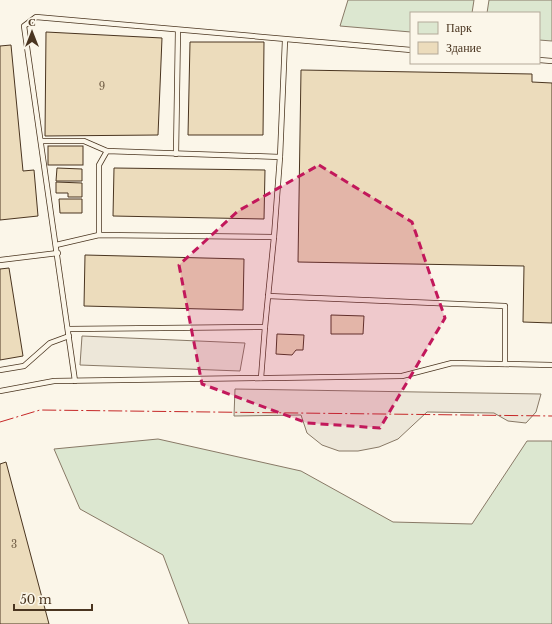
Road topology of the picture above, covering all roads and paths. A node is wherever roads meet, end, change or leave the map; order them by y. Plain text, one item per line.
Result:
1 (178, 30) junction
2 (285, 40) junction
3 (410, 50) edge
4 (540, 60) edge
5 (552, 61) edge
6 (41, 141) junction
7 (107, 151) junction
8 (176, 154) junction
9 (280, 157) junction
10 (99, 235) junction
11 (274, 237) junction
12 (56, 245) junction
13 (58, 253) junction
14 (0, 260) edge
15 (268, 296) junction
16 (265, 327) junction
17 (68, 329) junction
18 (69, 336) junction
19 (505, 364) junction
20 (552, 365) edge
21 (0, 370) edge
22 (261, 378) junction
23 (75, 381) junction
24 (0, 391) edge

1 - 2 lane
1 - 6 lane
1 - 8 lane
2 - 3 lane
2 - 9 lane
4 - 5 lane
6 - 7 lane
6 - 12 lane
7 - 8 lane
7 - 10 lane
8 - 9 lane
9 - 11 lane
10 - 11 lane
10 - 12 lane
11 - 15 lane
12 - 13 lane
13 - 14 lane
13 - 17 lane
15 - 16 lane
15 - 19 lane
16 - 17 lane
16 - 22 lane
17 - 18 lane
18 - 21 lane
18 - 23 lane
19 - 20 lane
19 - 22 lane
22 - 23 lane
23 - 24 lane

